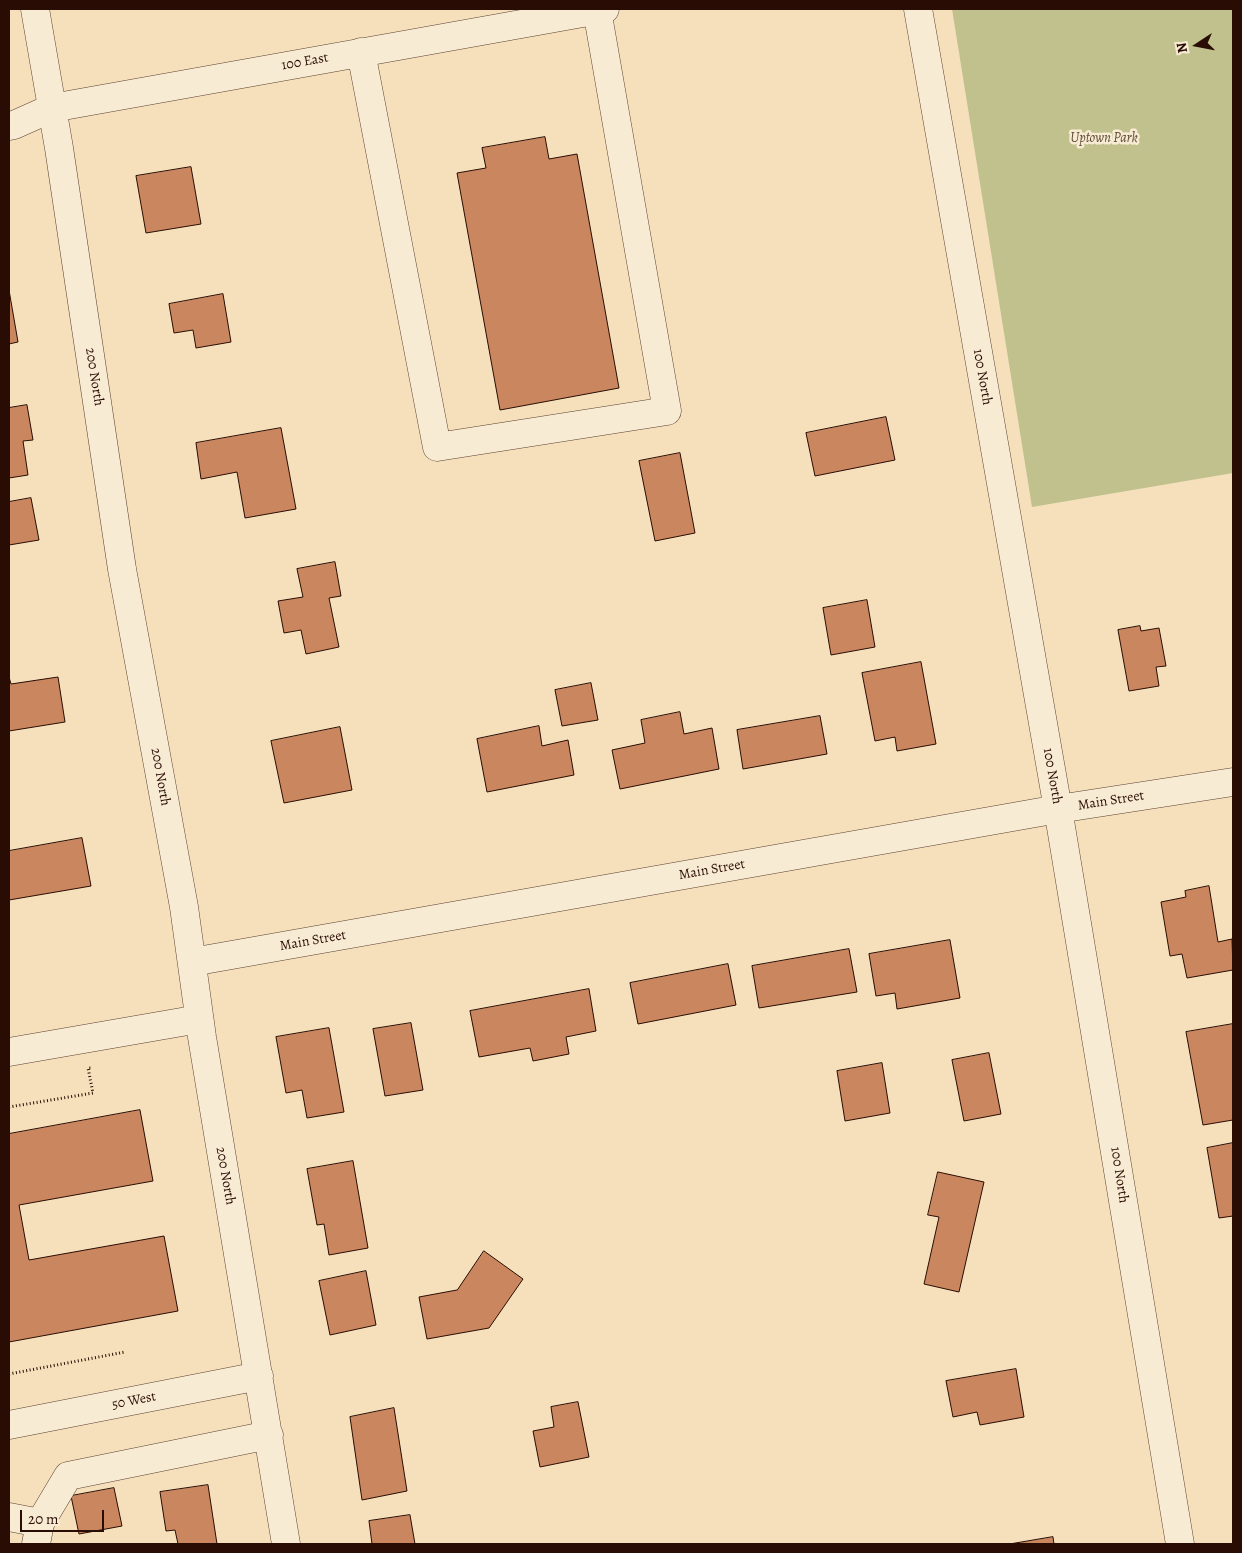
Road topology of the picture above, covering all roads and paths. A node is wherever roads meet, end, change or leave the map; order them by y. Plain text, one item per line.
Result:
1 (35, 9) edge
2 (918, 9) edge
3 (601, 10) edge
4 (362, 52) junction
5 (52, 108) junction
6 (9, 126) edge
7 (1233, 782) edge
8 (1058, 809) junction
9 (192, 962) junction
10 (200, 1019) junction
11 (9, 1052) edge
12 (97, 1066) dead end
13 (9, 1107) edge
14 (125, 1352) dead end
15 (9, 1374) edge
16 (259, 1376) junction
17 (9, 1425) edge
18 (269, 1435) junction
19 (9, 1517) edge
20 (38, 1534) edge
21 (286, 1544) edge
22 (1180, 1544) edge

1 - 5 street, 200 North
2 - 8 street, 100 North
3 - 4 street, 100 East
3 - 4 street
4 - 5 street, 100 East
5 - 6 street, 100 East
5 - 9 street, 200 North
7 - 8 street, Main Street
8 - 9 street, Main Street
8 - 22 street, 100 North
9 - 10 street, 200 North
10 - 11 street
10 - 16 street, 200 North
12 - 13 path
14 - 15 path
16 - 17 street, 50 West
16 - 18 street, 200 North
18 - 20 street
18 - 21 street, 200 North
19 - 20 street

